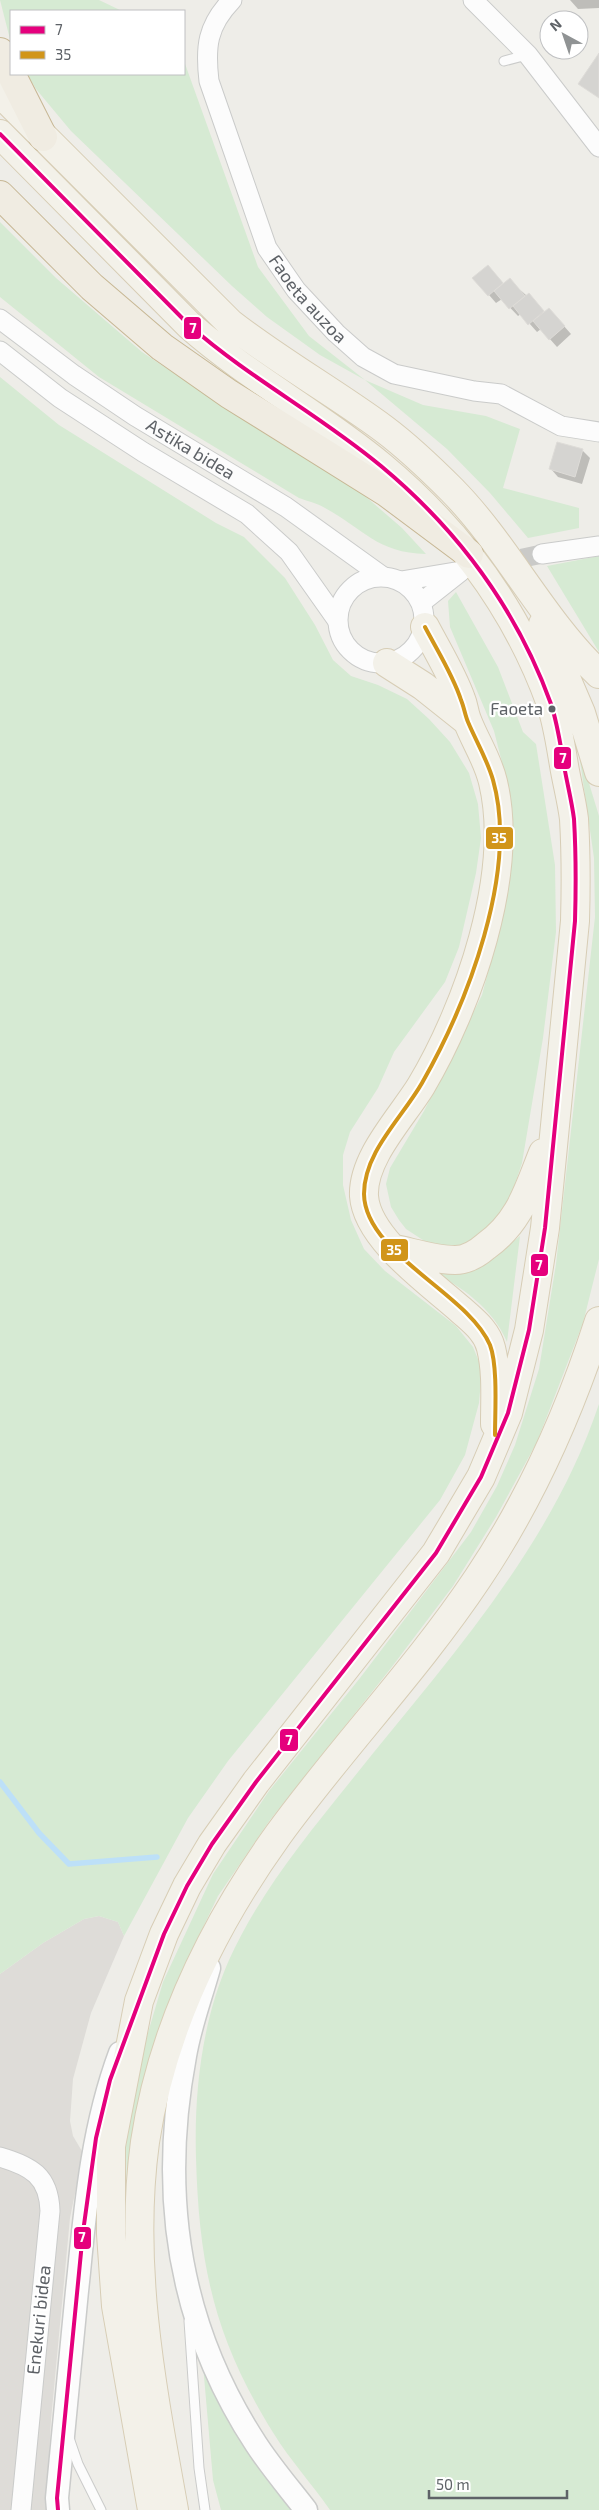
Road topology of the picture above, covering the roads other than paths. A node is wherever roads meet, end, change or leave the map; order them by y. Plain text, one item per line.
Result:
1 (232, 0) edge
2 (473, 0) edge
3 (0, 52) edge
4 (528, 55) junction
5 (504, 61) dead end
6 (10, 72) edge
7 (12, 75) edge
8 (0, 93) edge
9 (0, 134) edge
10 (43, 138) junction
11 (599, 148) edge
12 (0, 196) edge
13 (0, 319) edge
14 (0, 351) edge
15 (599, 432) edge
16 (599, 546) edge
17 (470, 554) junction
18 (542, 554) tunnel mouth
19 (382, 576) junction
20 (401, 581) junction
21 (523, 581) junction
22 (423, 614) junction
23 (338, 620) junction
24 (387, 663) junction
25 (592, 666) edge
26 (599, 683) edge
27 (467, 721) junction
28 (599, 772) edge
29 (554, 1126) junction
30 (393, 1248) junction
31 (599, 1321) edge
32 (495, 1444) junction
33 (218, 1930) junction
34 (139, 2001) junction
35 (0, 2157) edge
36 (186, 2290) junction
37 (64, 2423) junction
38 (21, 2510) edge
39 (58, 2510) edge
40 (101, 2510) edge
41 (152, 2510) edge
42 (174, 2510) edge
43 (205, 2510) edge
44 (306, 2510) edge

1 - 15 street, Faoeta auzoa
2 - 4 street
3 - 6 highway
4 - 5 lane
4 - 11 street
7 - 10 highway
8 - 10 main road
9 - 17 main road
10 - 21 main road
12 - 17 highway
13 - 19 street, Astika bidea
14 - 23 street, Astika bidea
16 - 18 street
17 - 29 main road
19 - 20 street
19 - 23 street
20 - 22 street
20 - 22 street
21 - 25 main road
21 - 28 main road
22 - 24 street
22 - 27 main road
23 - 24 street
24 - 27 main road
25 - 26 lane
27 - 30 main road
29 - 30 main road
29 - 32 main road
30 - 32 main road
31 - 33 main road
32 - 34 main road
33 - 36 street
33 - 42 main road
34 - 37 street
34 - 41 main road
35 - 38 street, Enekuri bidea
36 - 43 lane
36 - 44 street
37 - 39 street
37 - 40 lane

